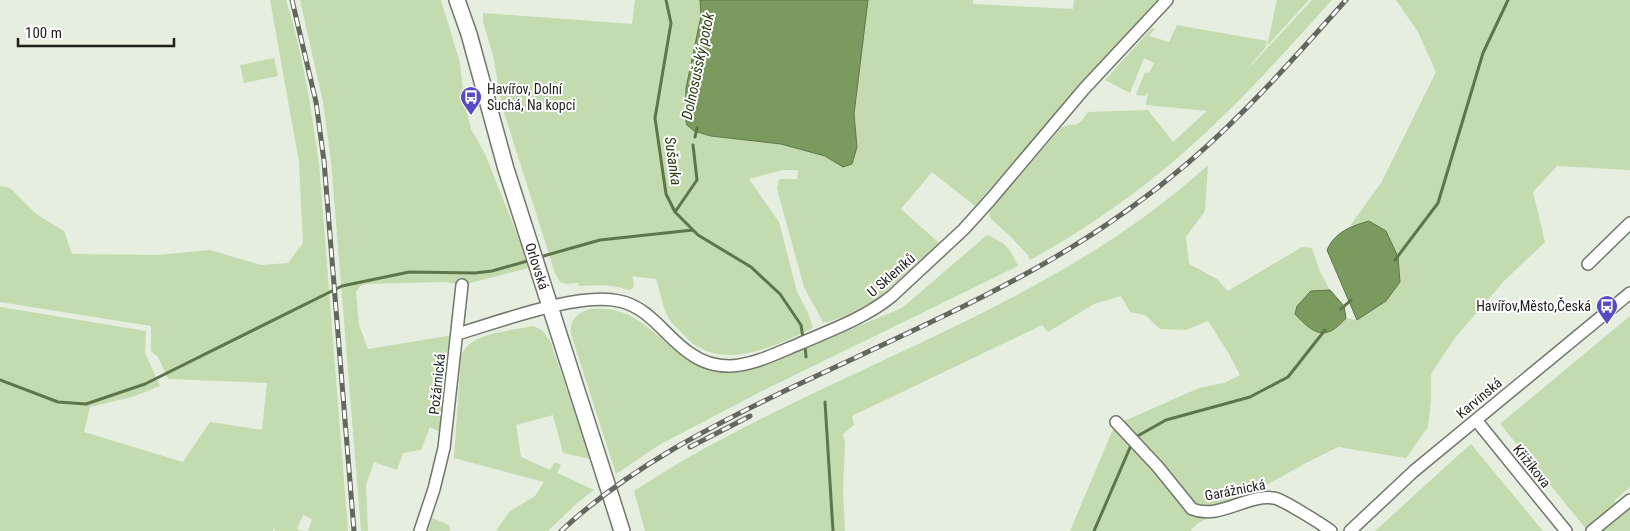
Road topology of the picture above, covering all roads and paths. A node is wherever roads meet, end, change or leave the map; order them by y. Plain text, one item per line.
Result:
1 (457, 0) edge
2 (1167, 0) edge
3 (1630, 223) edge
4 (1588, 264) dead end
5 (462, 285) dead end
6 (1630, 293) edge
7 (550, 307) junction
8 (457, 334) junction
9 (1476, 420) junction
10 (1119, 425) dead end
11 (1630, 500) edge
12 (420, 531) edge
13 (622, 531) edge
14 (1331, 531) edge
15 (1350, 531) edge
16 (1566, 531) edge
17 (1592, 531) edge

1 - 7 main road, Orlovská
2 - 7 street, U Skleníků
3 - 4 street
5 - 8 street, Požárnická
6 - 9 street, Karvinská
7 - 8 street
7 - 13 main road, Orlovská
8 - 12 street, Požárnická
9 - 15 street, Karvinská
9 - 16 street, Křižíkova
10 - 14 street, Garážnická
11 - 17 street

